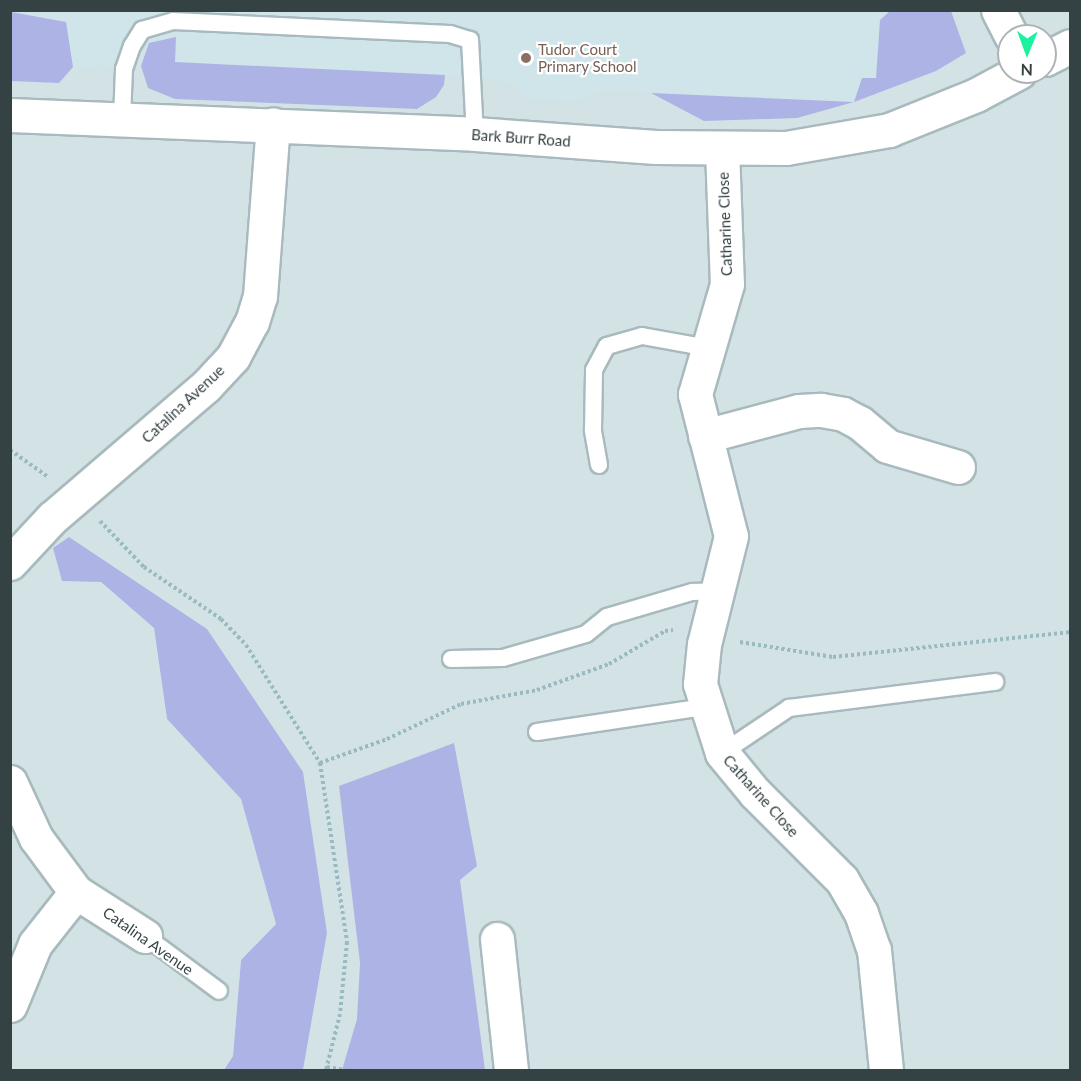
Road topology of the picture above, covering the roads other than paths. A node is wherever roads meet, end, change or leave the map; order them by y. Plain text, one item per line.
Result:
1 (998, 10) edge
2 (1005, 24) edge
3 (1071, 46) edge
4 (1057, 53) edge
5 (997, 84) edge
6 (10, 115) edge
7 (122, 119) junction
8 (273, 124) junction
9 (475, 134) junction
10 (722, 149) junction
11 (708, 348) junction
12 (705, 436) junction
13 (599, 465) dead end
14 (958, 467) dead end
15 (10, 563) edge
16 (716, 591) junction
17 (451, 659) dead end
18 (995, 682) dead end
19 (705, 707) junction
20 (537, 732) dead end
21 (722, 753) junction
22 (10, 782) edge
23 (76, 892) junction
24 (145, 936) joint
25 (497, 939) dead end
26 (219, 991) dead end
27 (10, 1005) edge
28 (511, 1071) edge
29 (885, 1071) edge

1 - 2 street
3 - 4 street
5 - 10 street, Bark Burr Road
6 - 7 street, Bark Burr Road
7 - 8 street, Bark Burr Road
7 - 9 lane
8 - 9 street, Bark Burr Road
8 - 15 street, Catalina Avenue
9 - 10 street, Bark Burr Road
10 - 11 street, Catharine Close
11 - 12 street, Catharine Close
11 - 13 lane
12 - 14 street
12 - 16 street, Catharine Close
16 - 17 lane
16 - 19 street, Catharine Close
18 - 21 lane
19 - 20 lane
19 - 21 street, Catharine Close
21 - 29 street, Catharine Close
22 - 23 street, Catalina Avenue
23 - 24 street, Catalina Avenue
23 - 27 street
24 - 26 lane, Catalina Avenue
25 - 28 street

